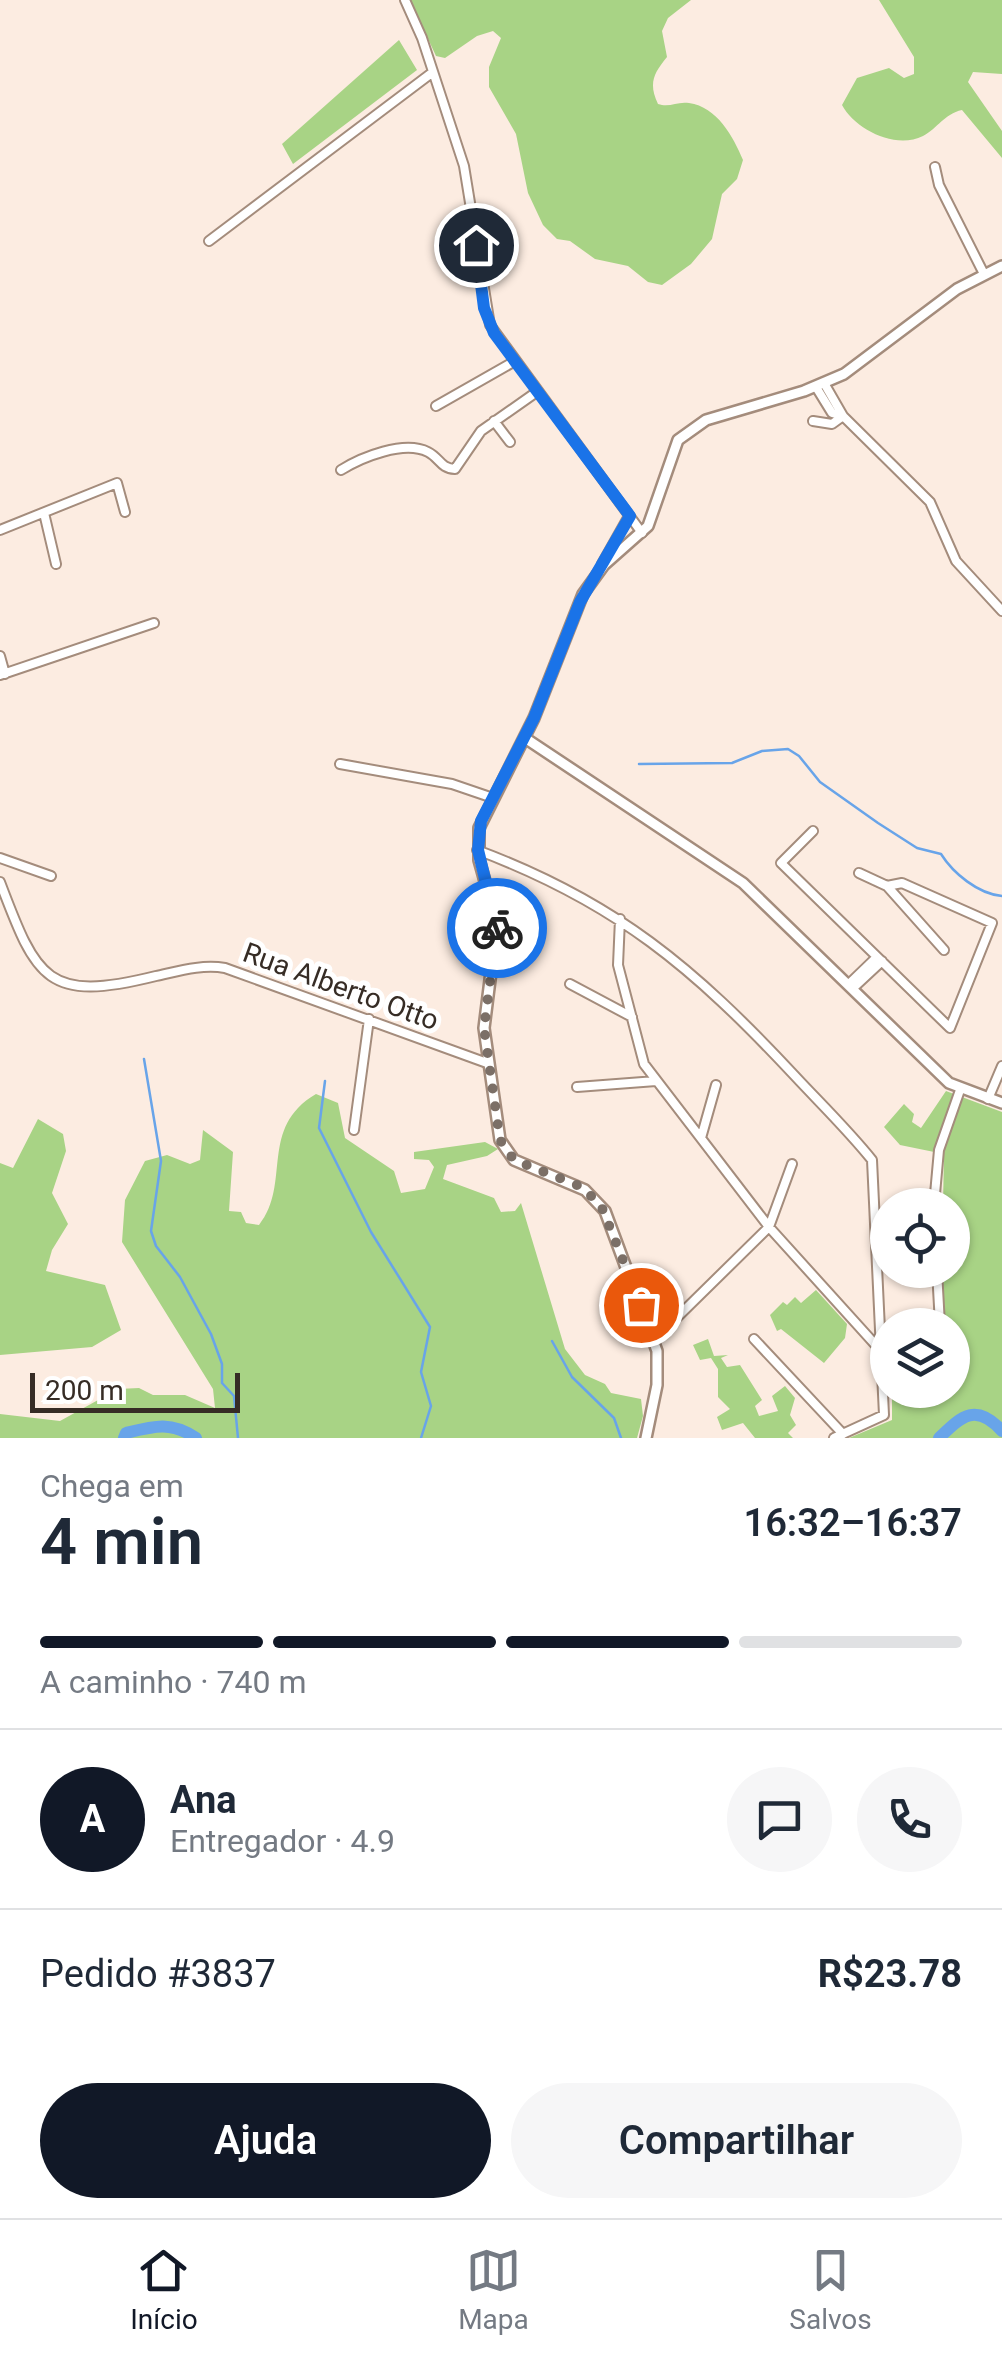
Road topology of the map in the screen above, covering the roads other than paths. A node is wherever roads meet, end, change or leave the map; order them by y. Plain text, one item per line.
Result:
1 (405, 0) edge
2 (433, 72) junction
3 (935, 167) dead end
4 (209, 241) dead end
5 (1002, 266) edge
6 (984, 274) junction
7 (516, 361) junction
8 (820, 385) junction
9 (538, 390) junction
10 (436, 406) dead end
11 (843, 416) junction
12 (494, 421) junction
13 (813, 421) dead end
14 (510, 442) dead end
15 (342, 470) dead end
16 (125, 512) dead end
17 (44, 513) junction
18 (630, 516) junction
19 (0, 530) edge
20 (643, 533) junction
21 (56, 564) dead end
22 (597, 574) junction
23 (1002, 611) edge
24 (154, 624) dead end
25 (0, 656) edge
26 (2, 674) edge
27 (525, 738) junction
28 (340, 764) dead end
29 (493, 798) junction
30 (812, 831) dead end
31 (478, 850) junction
32 (0, 858) edge
33 (859, 873) dead end
34 (51, 876) dead end
35 (0, 882) edge
36 (888, 886) junction
37 (620, 919) junction
38 (944, 950) dead end
39 (880, 959) junction
40 (570, 984) dead end
41 (851, 986) junction
42 (632, 1016) junction
43 (369, 1019) junction
44 (488, 1063) junction
45 (1002, 1066) edge
46 (656, 1081) junction
47 (716, 1085) dead end
48 (577, 1087) dead end
49 (960, 1090) junction
50 (988, 1099) junction
51 (1002, 1102) edge
52 (354, 1130) dead end
53 (700, 1138) junction
54 (792, 1164) dead end
55 (936, 1188) edge
56 (770, 1226) junction
57 (882, 1308) edge
58 (870, 1336) edge
59 (754, 1339) dead end
60 (654, 1340) junction
61 (884, 1408) edge
62 (843, 1434) junction
63 (646, 1438) edge
64 (834, 1438) edge

1 - 2 street
2 - 4 street
2 - 7 street
3 - 6 street
5 - 6 main road
6 - 8 main road
7 - 9 street
7 - 10 street
8 - 11 street
8 - 20 main road
9 - 12 street
9 - 18 street
11 - 13 street
11 - 23 street
12 - 14 street
12 - 15 street
16 - 17 street
17 - 19 street
17 - 21 street
18 - 20 street
18 - 22 street
20 - 22 main road
22 - 27 main road
24 - 26 street
25 - 26 street
27 - 29 main road
27 - 41 main road
28 - 29 street
29 - 31 main road
30 - 39 street
31 - 37 street
31 - 44 main road
32 - 34 street
33 - 36 street
35 - 43 street, Rua Alberto Otto
36 - 38 street
36 - 39 street
37 - 42 street
37 - 57 street
39 - 41 street
40 - 42 street
41 - 49 main road
42 - 46 street
43 - 44 street, Rua Alberto Otto
43 - 52 street
44 - 60 main road
45 - 50 street
46 - 48 street
46 - 53 street
47 - 53 street
49 - 50 main road
49 - 55 street
50 - 51 main road
53 - 56 street
54 - 56 street
56 - 58 street
56 - 60 street
59 - 62 street
60 - 63 main road
61 - 62 street
62 - 64 street

